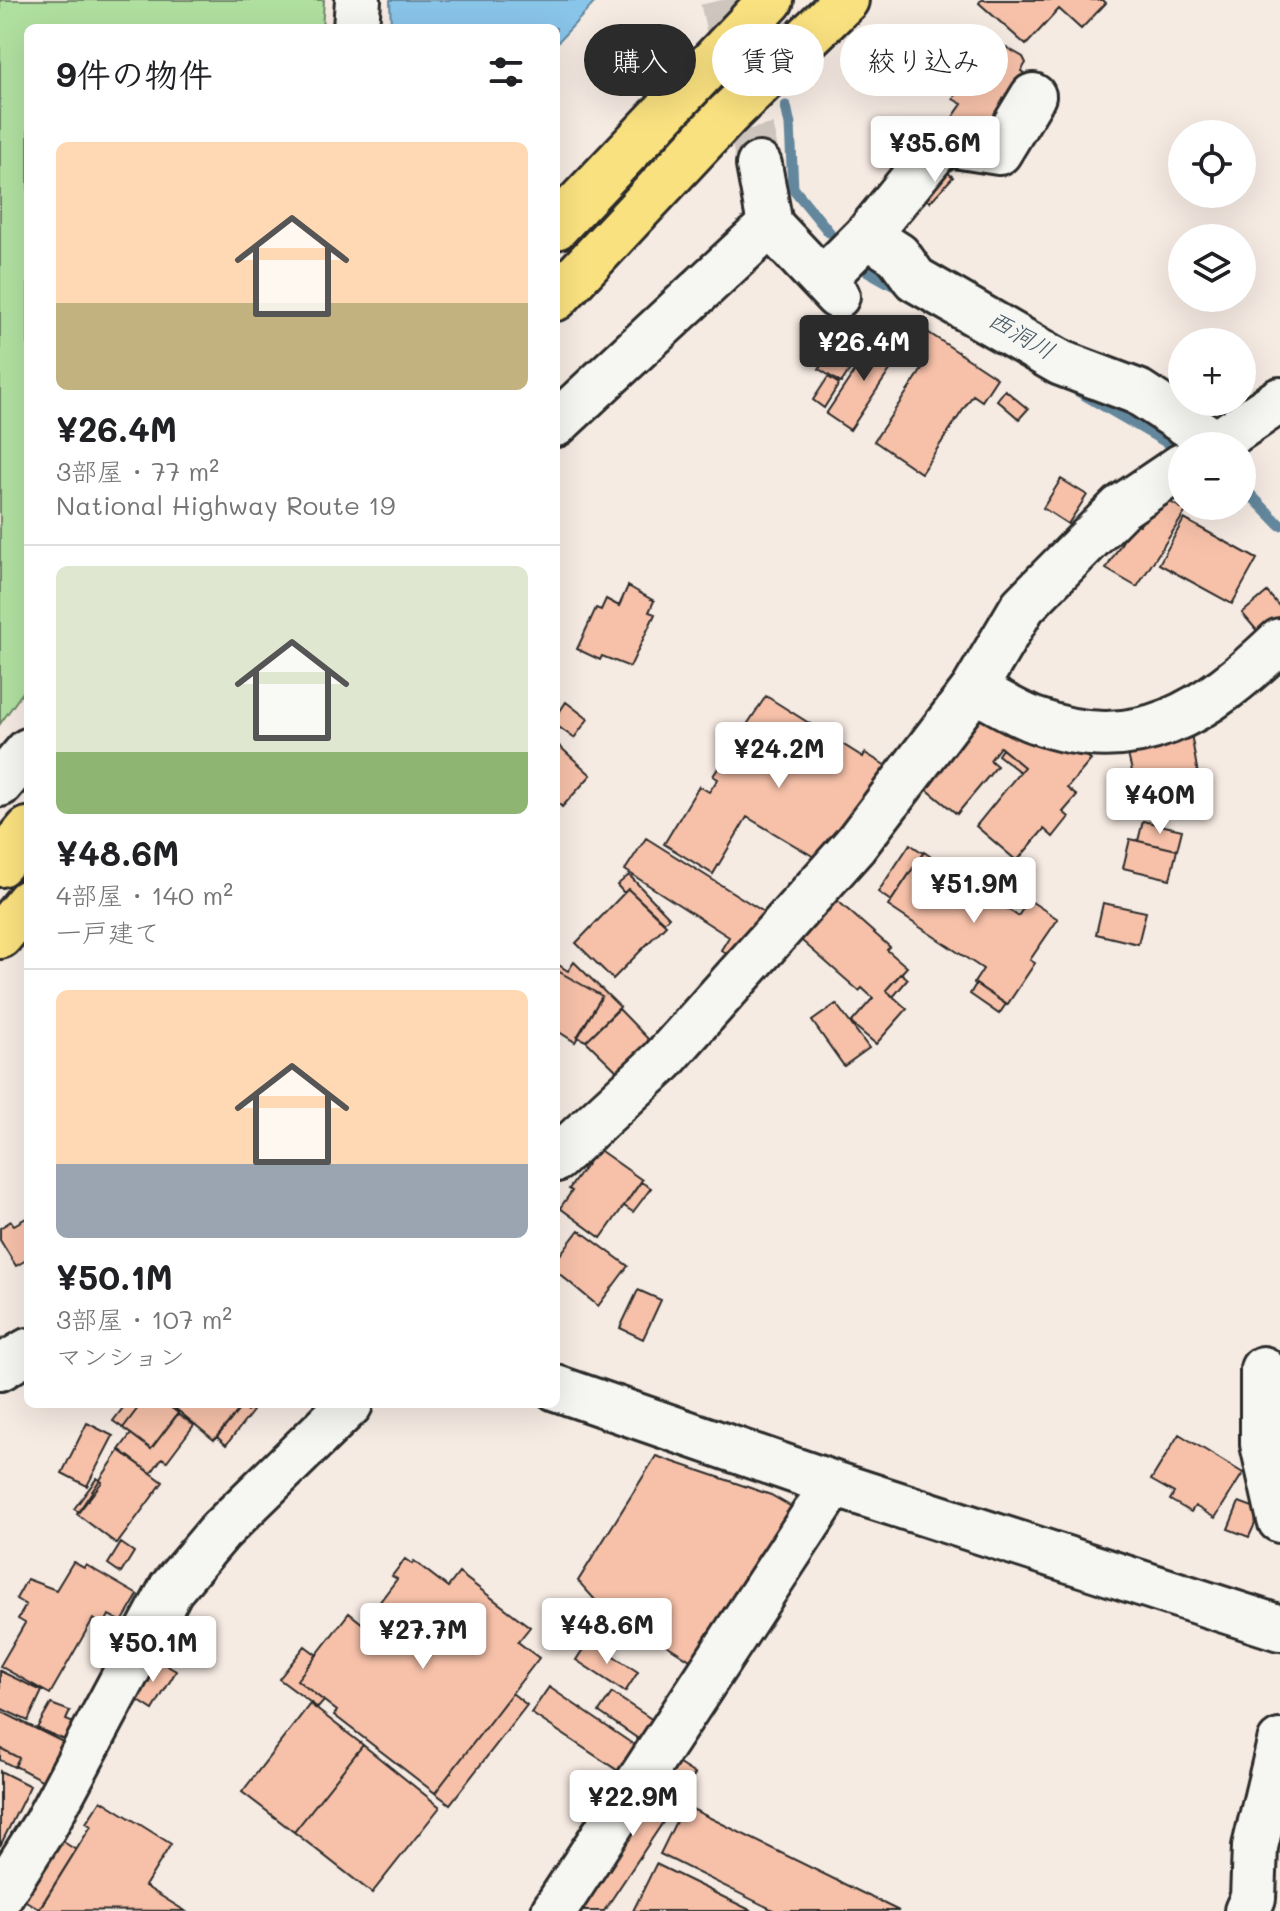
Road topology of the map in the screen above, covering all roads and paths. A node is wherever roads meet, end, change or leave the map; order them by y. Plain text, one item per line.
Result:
1 (358, 0) edge
2 (771, 0) edge
3 (846, 0) edge
4 (356, 24) edge
5 (1033, 96) dead end
6 (759, 165) tunnel mouth
7 (560, 223) edge
8 (770, 225) junction
9 (867, 235) junction
10 (560, 294) edge
11 (1280, 400) edge
12 (561, 409) edge
13 (1181, 432) edge
14 (1233, 432) edge
15 (1168, 476) edge
16 (1280, 641) edge
17 (974, 689) junction
18 (24, 756) edge
19 (0, 784) edge
20 (24, 835) edge
21 (0, 864) edge
22 (24, 907) edge
23 (0, 936) edge
24 (560, 1155) edge
25 (24, 1353) edge
26 (0, 1368) edge
27 (1263, 1369) dead end
28 (560, 1389) edge
29 (346, 1408) edge
30 (834, 1484) junction
31 (1280, 1520) edge
32 (1280, 1628) edge
33 (1280, 1742) edge
34 (0, 1896) edge
35 (554, 1911) edge
36 (1247, 1911) edge

1 - 4 street
2 - 7 highway
3 - 10 highway
5 - 9 street
6 - 8 street
8 - 9 street
8 - 12 street
9 - 13 street
11 - 14 street
15 - 17 street
16 - 17 street
17 - 24 street
18 - 19 street
20 - 21 highway
22 - 23 highway
25 - 26 street
27 - 31 street
28 - 30 street
29 - 34 street
30 - 32 street
30 - 35 street
33 - 36 street

